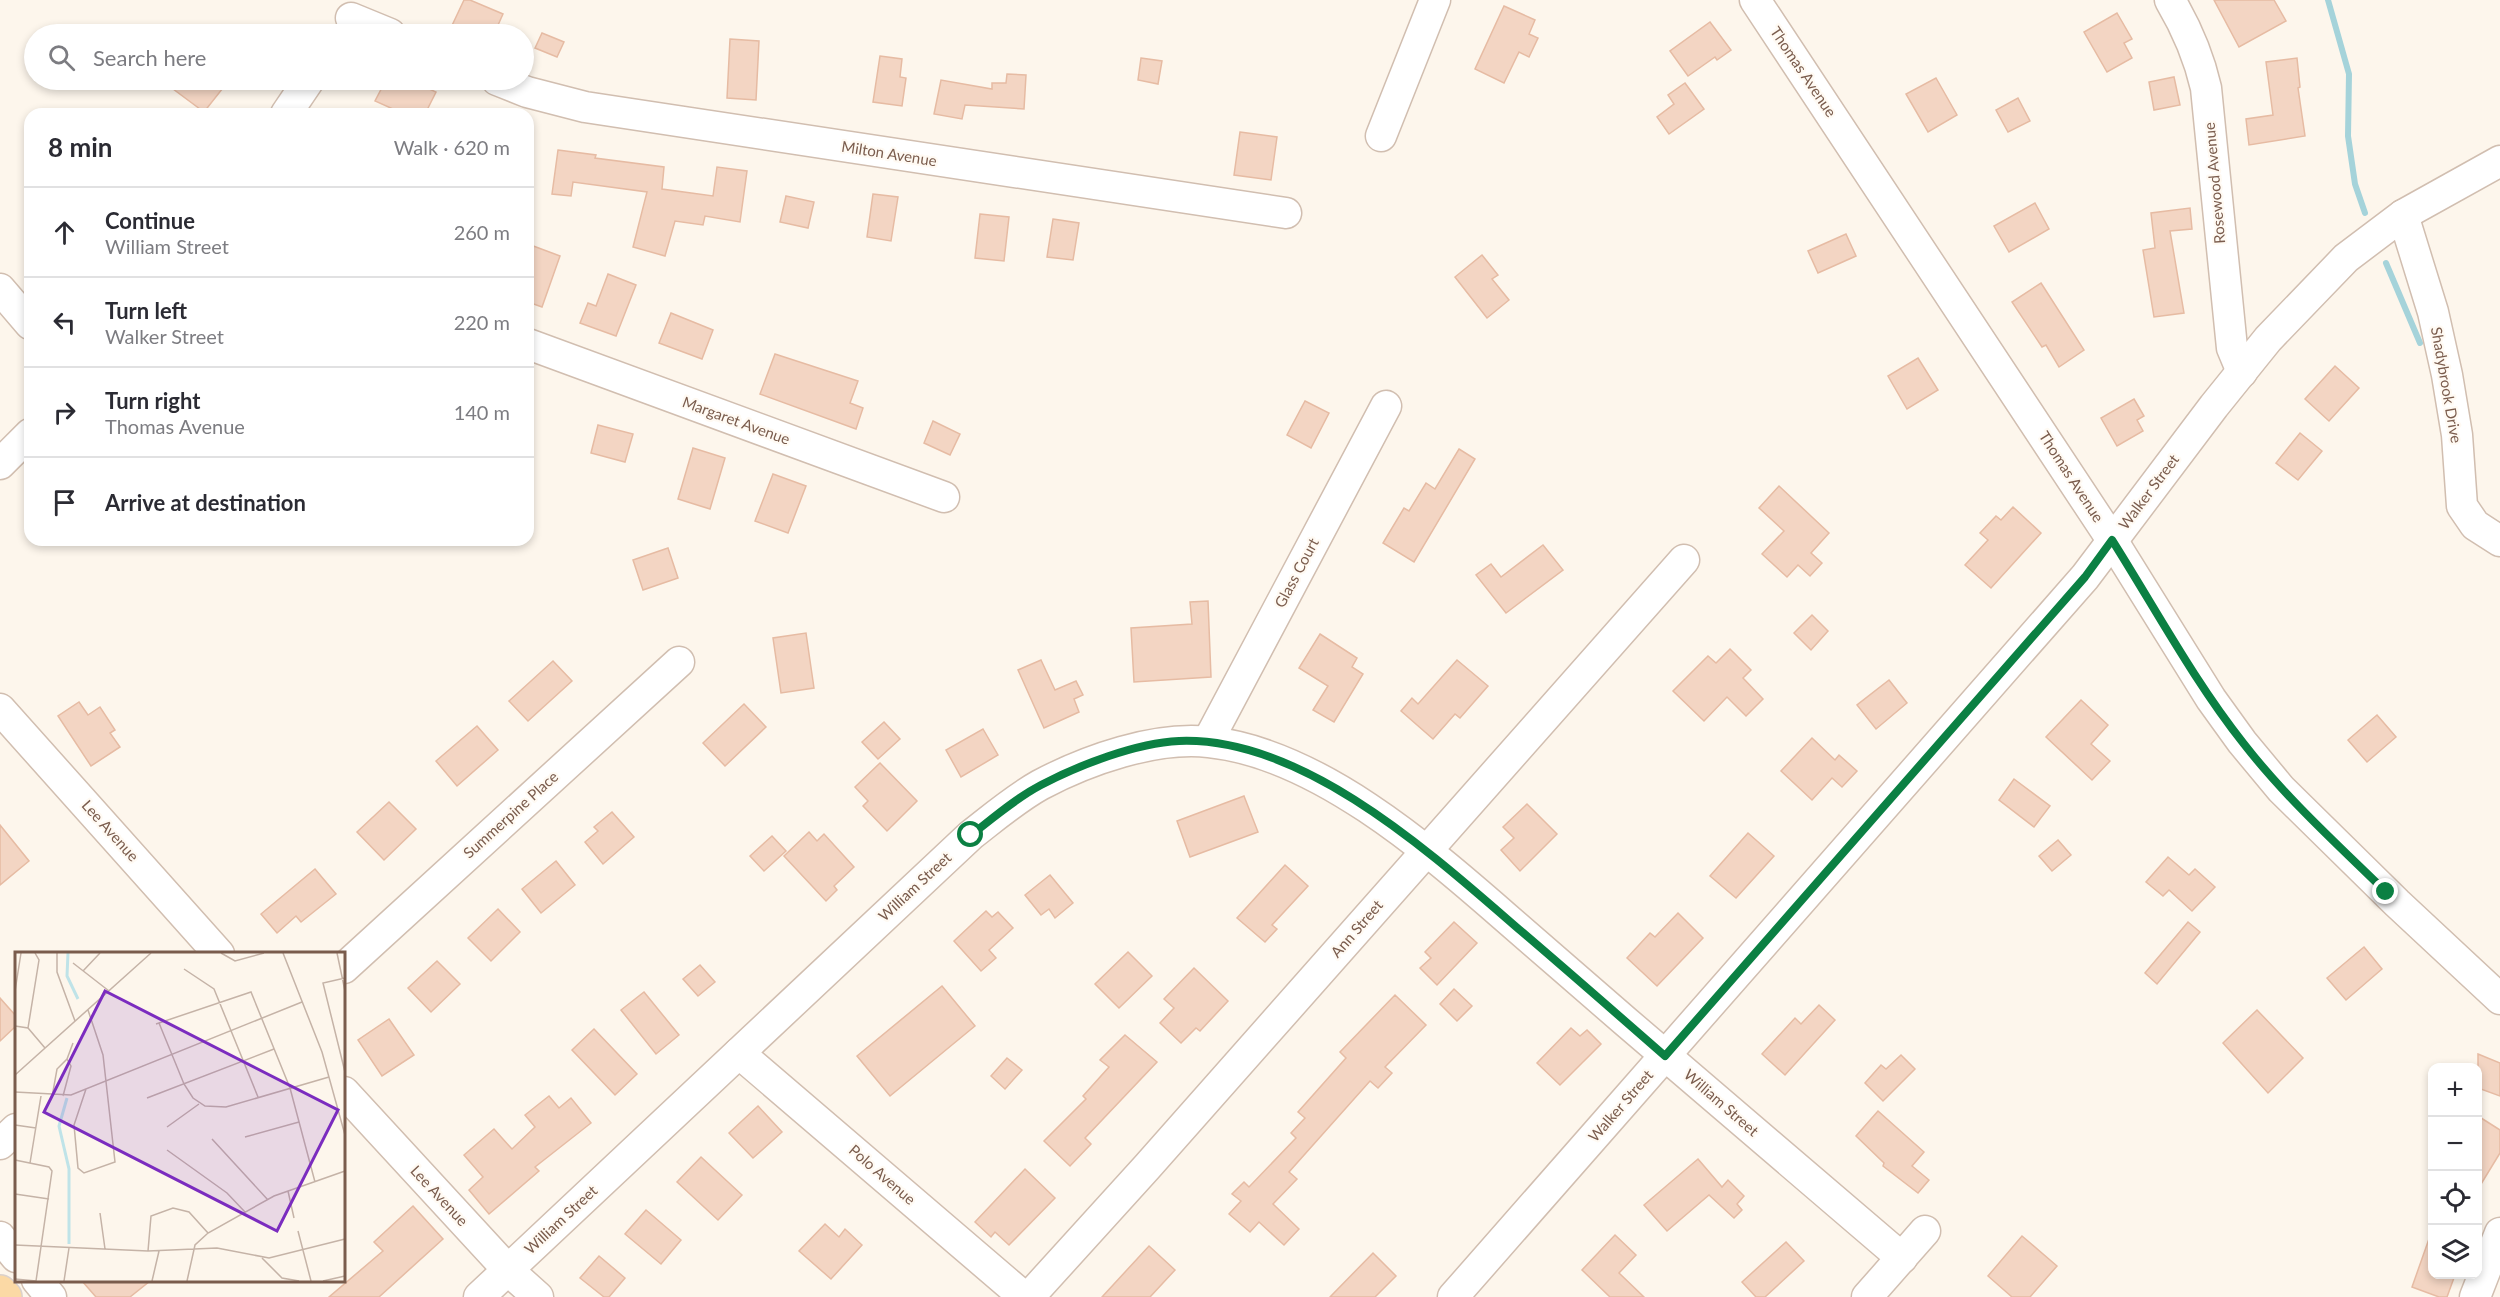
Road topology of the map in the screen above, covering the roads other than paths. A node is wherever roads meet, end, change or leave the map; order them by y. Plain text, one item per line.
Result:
1 (1435, 0) edge
2 (1755, 0) edge
3 (2170, 0) edge
4 (351, 17) edge
5 (367, 24) edge
6 (302, 90) edge
7 (520, 90) edge
8 (290, 108) edge
9 (1381, 136) dead end
10 (2500, 161) edge
11 (1286, 213) dead end
12 (2403, 215) junction
13 (0, 289) edge
14 (24, 317) edge
15 (534, 346) edge
16 (2242, 372) junction
17 (1386, 406) dead end
18 (24, 441) edge
19 (0, 464) edge
20 (944, 497) dead end
21 (2112, 540) junction
22 (2500, 542) edge
23 (1684, 560) dead end
24 (679, 662) dead end
25 (0, 709) edge
26 (1208, 741) junction
27 (1427, 850) junction
28 (217, 952) edge
29 (345, 967) edge
30 (2500, 999) edge
31 (740, 1053) junction
32 (1665, 1056) junction
33 (345, 1093) edge
34 (15, 1130) edge
35 (0, 1144) edge
36 (1925, 1231) dead end
37 (2500, 1233) edge
38 (0, 1237) edge
39 (15, 1256) edge
40 (1902, 1258) junction
41 (508, 1270) junction
42 (38, 1282) edge
43 (0, 1292) edge
44 (5, 1297) edge
45 (51, 1297) edge
46 (479, 1297) edge
47 (538, 1297) edge
48 (1027, 1297) edge
49 (1453, 1297) edge
50 (1867, 1297) edge
51 (2475, 1297) edge

1 - 9 street
2 - 21 street, Thomas Avenue
3 - 16 street, Rosewood Avenue
4 - 5 street
6 - 8 street
7 - 11 street, Milton Avenue
10 - 12 street, Walker Street
12 - 16 street, Walker Street
12 - 22 street, Shadybrook Drive
13 - 14 street
15 - 20 street, Margaret Avenue
16 - 21 street, Walker Street
17 - 26 street, Glass Court
18 - 19 street
21 - 30 street, Thomas Avenue
21 - 32 street, Walker Street
23 - 27 street, Ann Street
24 - 29 street, Summerpine Place
25 - 28 street, Lee Avenue
26 - 27 street, William Street
26 - 31 street, William Street
27 - 32 street, William Street
27 - 48 street, Ann Street
31 - 41 street, William Street
31 - 48 street, Polo Avenue
32 - 40 street, William Street
32 - 49 street, Walker Street
33 - 41 street, Lee Avenue
34 - 35 street
36 - 40 street
37 - 51 street
38 - 39 street
40 - 50 street
41 - 46 street, William Street
41 - 47 street, Lee Avenue
42 - 45 street
43 - 44 main road

